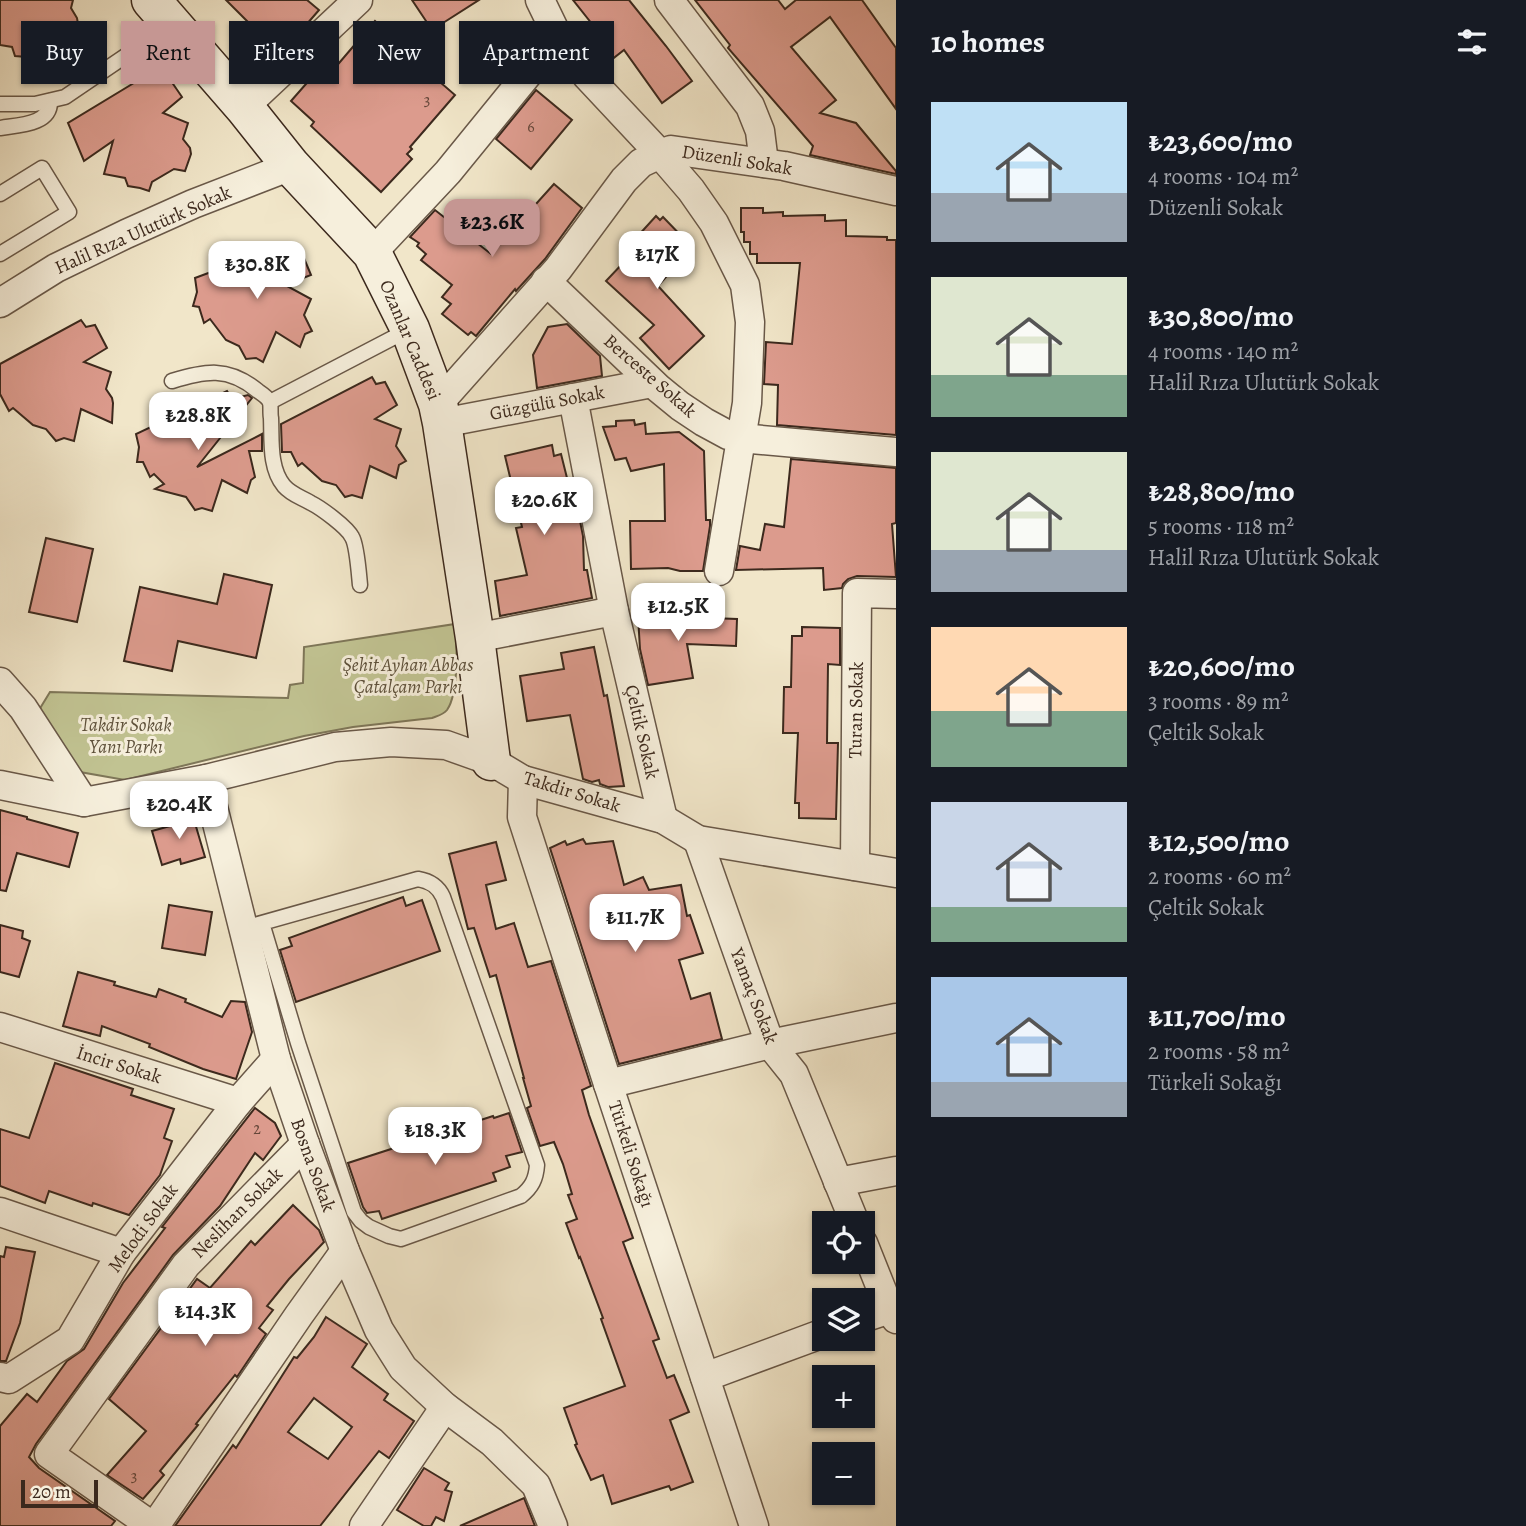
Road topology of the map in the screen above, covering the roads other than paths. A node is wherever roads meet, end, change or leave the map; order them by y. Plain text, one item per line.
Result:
1 (358, 0) edge
2 (540, 0) edge
3 (669, 0) edge
4 (161, 12) edge
5 (550, 21) edge
6 (520, 84) edge
7 (594, 84) edge
8 (50, 101) junction
9 (0, 104) edge
10 (244, 107) junction
11 (0, 128) edge
12 (660, 154) junction
13 (764, 163) junction
14 (291, 166) junction
15 (896, 191) edge
16 (0, 194) edge
17 (372, 253) junction
18 (0, 254) edge
19 (546, 281) junction
20 (0, 303) edge
21 (410, 329) junction
22 (172, 381) dead end
23 (652, 383) junction
24 (573, 398) junction
25 (270, 402) junction
26 (440, 413) junction
27 (740, 437) junction
28 (896, 452) edge
29 (719, 571) dead end
30 (360, 585) dead end
31 (896, 594) edge
32 (614, 611) junction
33 (475, 638) junction
34 (0, 682) edge
35 (507, 771) junction
36 (206, 779) junction
37 (0, 785) edge
38 (85, 802) junction
39 (663, 819) junction
40 (698, 840) junction
41 (855, 866) junction
42 (896, 873) edge
43 (253, 925) junction
44 (896, 1018) edge
45 (0, 1027) edge
46 (770, 1044) junction
47 (276, 1059) junction
48 (608, 1084) junction
49 (238, 1102) junction
50 (305, 1144) junction
51 (896, 1171) edge
52 (838, 1182) junction
53 (850, 1211) edge
54 (0, 1212) edge
55 (345, 1251) junction
56 (121, 1254) junction
57 (875, 1269) edge
58 (894, 1311) edge
59 (875, 1315) edge
60 (812, 1337) edge
61 (0, 1377) edge
62 (705, 1377) junction
63 (445, 1407) junction
64 (154, 1526) edge
65 (364, 1526) edge
66 (553, 1526) edge
67 (754, 1526) edge

1 - 10 street
2 - 5 street
3 - 13 street
4 - 8 lane
4 - 10 street, Ozanlar Caddesi
6 - 17 street
7 - 12 street
8 - 9 lane
8 - 11 lane
10 - 14 street, Ozanlar Caddesi
12 - 13 street, Düzenli Sokak
12 - 19 street, Düzenli Sokak
12 - 27 street
13 - 15 street, Düzenli Sokak
14 - 17 street, Ozanlar Caddesi
14 - 20 street, Halil Rıza Ulutürk Sokak
16 - 18 lane
17 - 21 street, Ozanlar Caddesi
19 - 23 street, Berceste Sokak
19 - 26 street, Düzenli Sokak
21 - 25 lane
21 - 26 street, Ozanlar Caddesi
22 - 25 lane
23 - 24 street, Güzgülü Sokak
23 - 27 street, Berceste Sokak
24 - 26 street, Güzgülü Sokak
24 - 32 street, Çeltik Sokak
25 - 30 lane
26 - 33 street, Ozanlar Caddesi
27 - 28 street, Berceste Sokak
27 - 29 street
31 - 41 street, Turan Sokak
32 - 33 street
32 - 39 street, Çeltik Sokak
33 - 35 street, Ozanlar Caddesi
34 - 38 street
35 - 36 street, Takdir Sokak
35 - 39 street, Takdir Sokak
35 - 48 street, Türkeli Sokağı
36 - 38 street, Takdir Sokak
36 - 43 street, Bosna Sokak
37 - 38 street, Takdir Sokak
39 - 40 street, Takdir Sokak
40 - 41 street, Takdir Sokak
40 - 46 street, Yamaç Sokak
41 - 42 street, Takdir Sokak
43 - 43 lane
43 - 47 street, Bosna Sokak
44 - 46 street
45 - 49 street, İncir Sokak
46 - 48 street
46 - 52 street, Yamaç Sokak
47 - 49 street, Melodi Sokak
47 - 50 street, Bosna Sokak
48 - 62 street, Türkeli Sokağı
49 - 56 street, Melodi Sokak
50 - 55 street, Bosna Sokak
50 - 64 street, Neslihan Sokak
51 - 52 street
52 - 53 street, Yamaç Sokak
54 - 56 street
55 - 63 street, Bosna Sokak
55 - 64 street
56 - 61 street, Melodi Sokak
57 - 58 street
58 - 59 street
60 - 62 street
62 - 67 street, Türkeli Sokağı
63 - 65 street
63 - 66 street, Bosna Sokak

